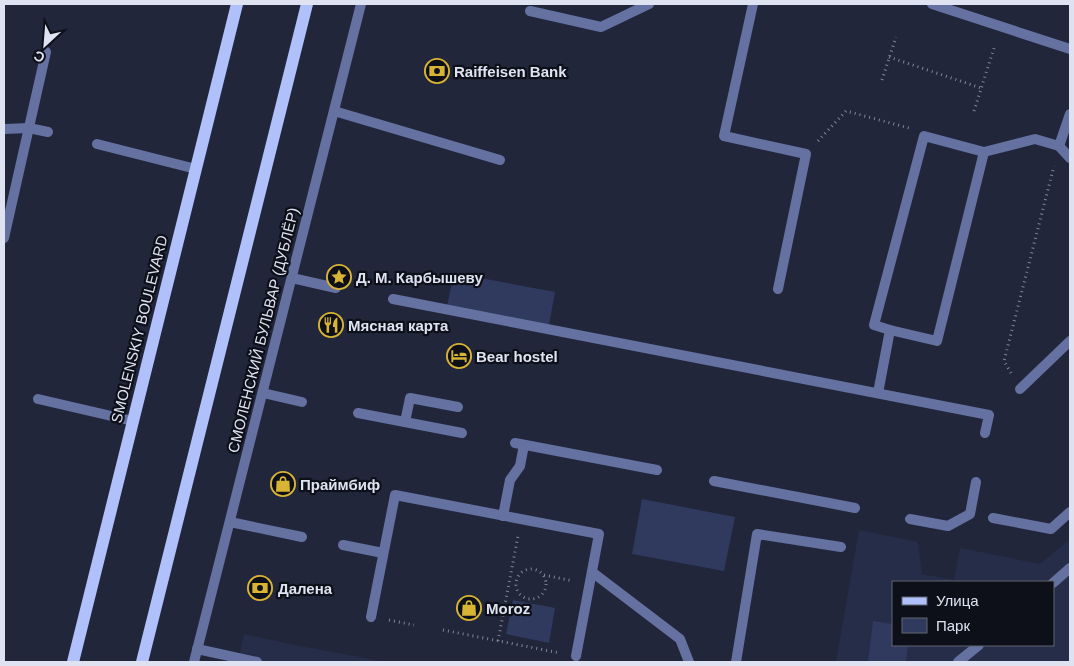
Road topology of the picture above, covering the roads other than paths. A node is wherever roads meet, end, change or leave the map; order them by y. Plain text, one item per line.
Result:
1 (237, 4) edge
2 (307, 4) edge
3 (360, 4) edge
4 (649, 4) edge
5 (753, 4) edge
6 (937, 5) edge
7 (530, 11) dead end
8 (1070, 49) edge
9 (46, 52) dead end
10 (334, 111) junction
11 (1070, 114) edge
12 (29, 128) junction
13 (4, 129) edge
14 (48, 132) dead end
15 (97, 144) dead end
16 (1060, 146) junction
17 (984, 152) junction
18 (1070, 158) edge
19 (500, 160) dead end
20 (196, 169) junction
21 (4, 238) edge
22 (292, 278) junction
23 (336, 288) dead end
24 (778, 289) dead end
25 (393, 299) dead end
26 (890, 330) junction
27 (1070, 341) edge
28 (1020, 389) road end
29 (263, 393) junction
30 (878, 393) junction
31 (38, 399) dead end
32 (302, 402) dead end
33 (458, 407) dead end
34 (358, 413) dead end
35 (132, 421) junction
36 (405, 422) junction
37 (462, 433) dead end
38 (985, 433) dead end
39 (658, 470) dead end
40 (714, 481) dead end
41 (976, 482) dead end
42 (855, 508) dead end
43 (1070, 512) edge
44 (503, 516) junction
45 (993, 518) dead end
46 (910, 519) dead end
47 (230, 522) junction
48 (302, 537) dead end
49 (343, 545) dead end
50 (841, 548) dead end
51 (383, 554) junction
52 (1070, 568) edge
53 (592, 572) junction
54 (1054, 582) edge
55 (371, 617) road end
56 (978, 646) edge
57 (197, 649) junction
58 (576, 656) road end
59 (73, 662) edge
60 (142, 662) edge
61 (194, 662) edge
62 (257, 662) edge
63 (689, 662) edge
64 (736, 662) edge
65 (958, 662) edge

1 - 20 main road, SMOLENSKIY BOULEVARD
2 - 60 main road
3 - 10 street, СМОЛЕНСКИЙ БУЛЬВАР (ДУБЛЁР)
4 - 7 street
5 - 24 street
6 - 8 street
9 - 12 street
10 - 19 street
10 - 22 street, СМОЛЕНСКИЙ БУЛЬВАР (ДУБЛЁР)
11 - 16 street
12 - 13 street
12 - 14 street
12 - 21 street
15 - 20 street
16 - 17 street
16 - 18 street
17 - 26 street
17 - 26 street
20 - 35 main road, SMOLENSKIY BOULEVARD
22 - 23 street
22 - 29 street, СМОЛЕНСКИЙ БУЛЬВАР (ДУБЛЁР)
25 - 30 street
26 - 30 street
27 - 28 street
29 - 32 street
29 - 47 street, СМОЛЕНСКИЙ БУЛЬВАР (ДУБЛЁР)
30 - 38 street
31 - 35 street
33 - 36 street
34 - 36 street
35 - 59 main road, SMOLENSKIY BOULEVARD
36 - 37 street
39 - 44 street
40 - 42 street
41 - 46 street
43 - 45 street
44 - 51 street
44 - 53 street
47 - 48 street
47 - 57 street, СМОЛЕНСКИЙ БУЛЬВАР (ДУБЛЁР)
49 - 51 street
50 - 64 street
51 - 55 street
52 - 54 street
53 - 58 street
53 - 63 street
56 - 65 street
57 - 61 street, СМОЛЕНСКИЙ БУЛЬВАР (ДУБЛЁР)
57 - 62 street

